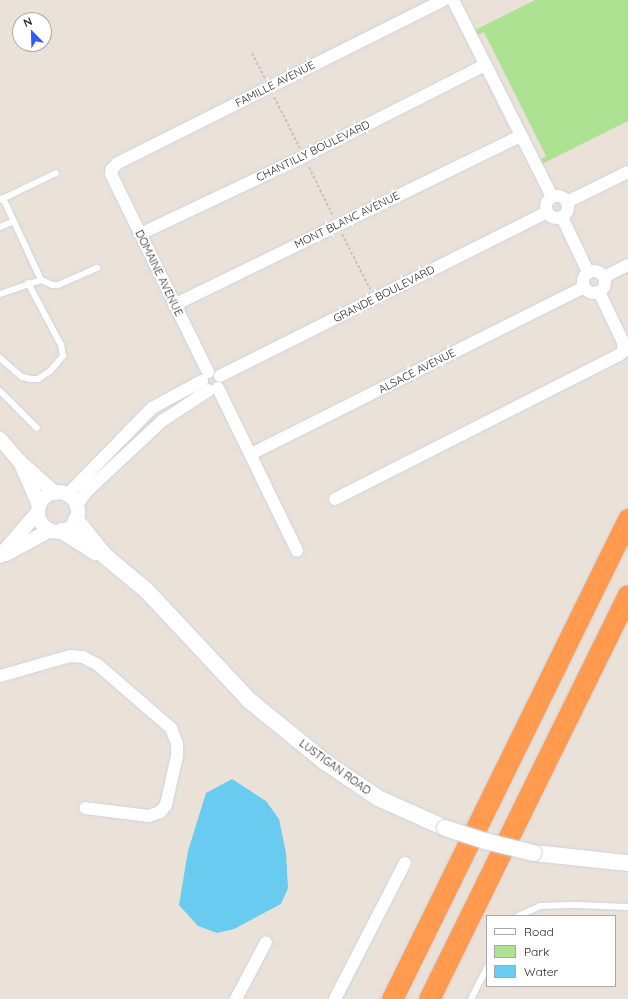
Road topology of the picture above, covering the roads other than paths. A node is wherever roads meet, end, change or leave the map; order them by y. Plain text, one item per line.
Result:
1 (444, 0) edge
2 (453, 0) edge
3 (485, 65) junction
4 (520, 136) junction
5 (628, 172) edge
6 (56, 173) dead end
7 (111, 174) joint
8 (552, 197) junction
9 (2, 199) edge
10 (567, 202) junction
11 (547, 212) junction
12 (562, 217) junction
13 (14, 221) junction
14 (0, 227) edge
15 (140, 234) junction
16 (628, 264) edge
17 (97, 268) dead end
18 (588, 272) junction
19 (604, 277) junction
20 (41, 280) junction
21 (28, 283) junction
22 (584, 287) junction
23 (599, 292) junction
24 (0, 294) edge
25 (174, 304) junction
26 (0, 358) edge
27 (209, 383) junction
28 (0, 391) edge
29 (155, 406) junction
30 (165, 419) junction
31 (131, 427) junction
32 (37, 428) dead end
33 (0, 439) edge
34 (142, 439) junction
35 (251, 454) junction
36 (20, 462) junction
37 (61, 494) junction
38 (335, 499) dead end
39 (39, 508) junction
40 (76, 513) junction
41 (628, 519) edge
42 (56, 531) junction
43 (297, 551) dead end
44 (105, 556) junction
45 (0, 557) edge
46 (628, 595) edge
47 (0, 676) edge
48 (85, 808) dead end
49 (405, 863) dead end
50 (628, 863) edge
51 (628, 908) edge
52 (520, 915) edge
53 (266, 942) dead end
54 (486, 969) edge
55 (236, 999) edge
56 (335, 999) edge
57 (392, 999) edge
58 (429, 999) edge
59 (471, 999) edge

1 - 7 street, FAMILLE AVENUE
2 - 3 street
3 - 4 street
3 - 15 street, CHANTILLY BOULEVARD
4 - 8 street
4 - 25 street, MONT BLANC AVENUE
5 - 10 street
6 - 9 lane
7 - 15 street, DOMAINE AVENUE
8 - 10 street
8 - 11 street
9 - 13 lane
10 - 12 street
11 - 12 street
11 - 27 street, GRANDE BOULEVARD
12 - 18 street
13 - 14 lane
13 - 20 lane
15 - 25 street, DOMAINE AVENUE
16 - 19 street
17 - 20 lane
18 - 19 street
18 - 22 street
19 - 23 street
20 - 21 lane
21 - 24 lane
21 - 26 lane
22 - 23 street
22 - 35 street, ALSACE AVENUE
23 - 38 street
25 - 27 street, DOMAINE AVENUE
27 - 29 street
27 - 30 street
27 - 35 street, DOMAINE AVENUE
28 - 32 lane
29 - 30 street
29 - 31 street
30 - 34 street
31 - 34 street
31 - 37 street
33 - 36 street
34 - 40 street
35 - 43 street, DOMAINE AVENUE
36 - 37 street
36 - 39 street
37 - 39 street
37 - 40 street
39 - 42 street
39 - 45 street
40 - 42 street
40 - 44 main road, LUSTIGAN ROAD
41 - 57 highway
42 - 44 main road, LUSTIGAN ROAD
42 - 45 street
44 - 50 main road, LUSTIGAN ROAD, bridge
46 - 58 highway
47 - 48 street
49 - 56 street
51 - 52 lane
53 - 55 street
54 - 59 lane

